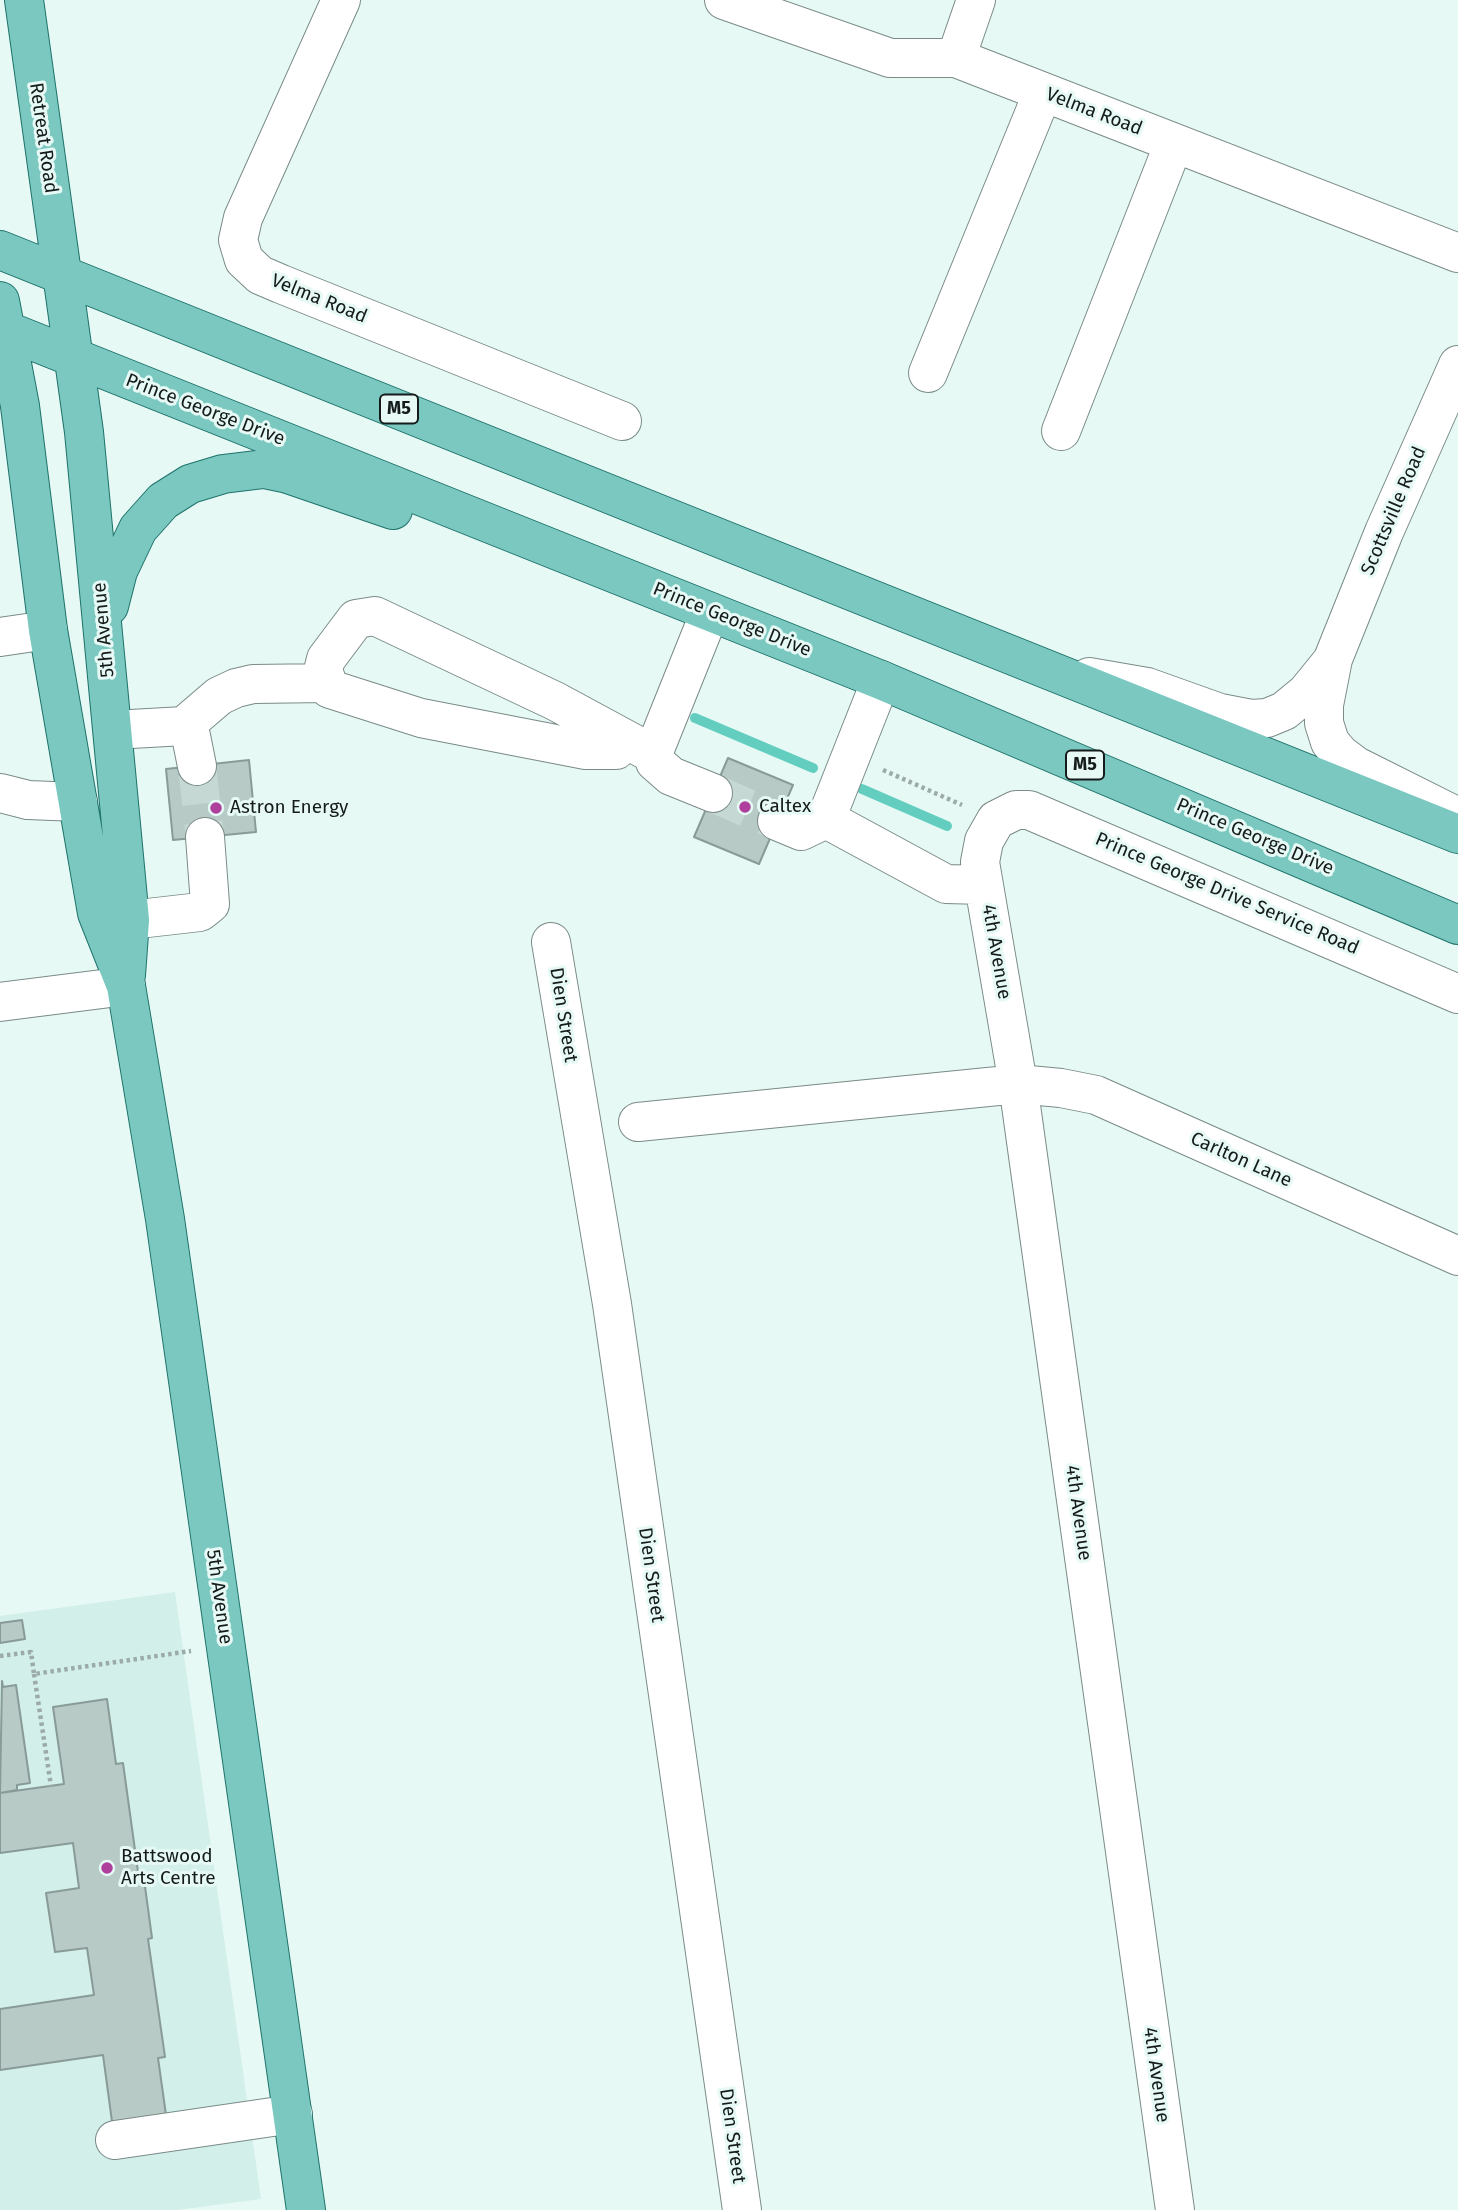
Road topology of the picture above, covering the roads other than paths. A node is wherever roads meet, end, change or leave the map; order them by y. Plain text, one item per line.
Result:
1 (24, 0) edge
2 (341, 0) edge
3 (724, 0) edge
4 (976, 0) edge
5 (956, 58) junction
6 (1043, 92) junction
7 (1174, 143) junction
8 (0, 250) edge
9 (1458, 253) edge
10 (64, 275) junction
11 (2, 319) edge
12 (75, 359) junction
13 (1458, 365) edge
14 (928, 373) dead end
15 (622, 421) dead end
16 (1061, 431) dead end
17 (492, 522) junction
18 (710, 612) junction
19 (104, 629) junction
20 (48, 630) junction
21 (0, 637) edge
22 (1333, 659) junction
23 (1045, 671) junction
24 (881, 680) junction
25 (326, 683) junction
26 (184, 726) junction
27 (113, 730) junction
28 (638, 747) junction
29 (197, 766) tunnel mouth
30 (0, 793) edge
31 (713, 793) tunnel mouth
32 (78, 802) junction
33 (981, 813) joint
34 (1458, 817) edge
35 (825, 819) junction
36 (777, 821) tunnel mouth
37 (1458, 834) edge
38 (205, 837) tunnel mouth
39 (984, 885) junction
40 (130, 920) junction
41 (1458, 925) edge
42 (551, 942) dead end
43 (126, 986) junction
44 (1458, 994) edge
45 (0, 1002) edge
46 (1018, 1084) junction
47 (638, 1122) dead end
48 (1458, 1256) edge
49 (292, 2114) junction
50 (115, 2140) dead end
51 (306, 2210) edge
52 (742, 2210) edge
53 (1175, 2210) edge

1 - 10 main road, Retreat Road
2 - 15 street, Velma Road
3 - 5 street, Velma Road
4 - 5 street
5 - 6 street, Velma Road
6 - 7 street, Velma Road
6 - 14 street
7 - 9 street, Velma Road
7 - 16 street
8 - 10 main road, M5
10 - 12 main road, 5th Avenue
10 - 23 main road, M5
11 - 12 main road, Prince George Drive / M5
11 - 20 main road, 5th Avenue
12 - 17 main road, Prince George Drive / M5
12 - 19 main road, 5th Avenue
13 - 22 street, Scottsville Road
17 - 18 main road, Prince George Drive / M5
17 - 19 main road
18 - 24 main road, Prince George Drive / M5
18 - 28 street
19 - 27 main road, 5th Avenue
20 - 21 street
20 - 32 main road, 5th Avenue
22 - 23 street, Scottsville Road
22 - 34 street, Scottsville Road
23 - 37 main road, M5
24 - 35 street
24 - 41 main road, Prince George Drive / M5
25 - 26 street
25 - 28 street
25 - 28 street
26 - 27 street
26 - 29 street
27 - 40 main road, 5th Avenue
28 - 31 street
30 - 32 street
32 - 43 main road, 5th Avenue
33 - 39 street, 4th Avenue
33 - 44 street, Prince George Drive Service Road
35 - 36 street
35 - 39 street
38 - 40 street
39 - 46 street, 4th Avenue
40 - 43 main road, 5th Avenue
42 - 52 street, Dien Street
43 - 45 street
43 - 49 main road, 5th Avenue
46 - 47 street, Carlton Lane
46 - 48 street, Carlton Lane
46 - 53 street, 4th Avenue
49 - 50 street
49 - 51 main road, 5th Avenue

